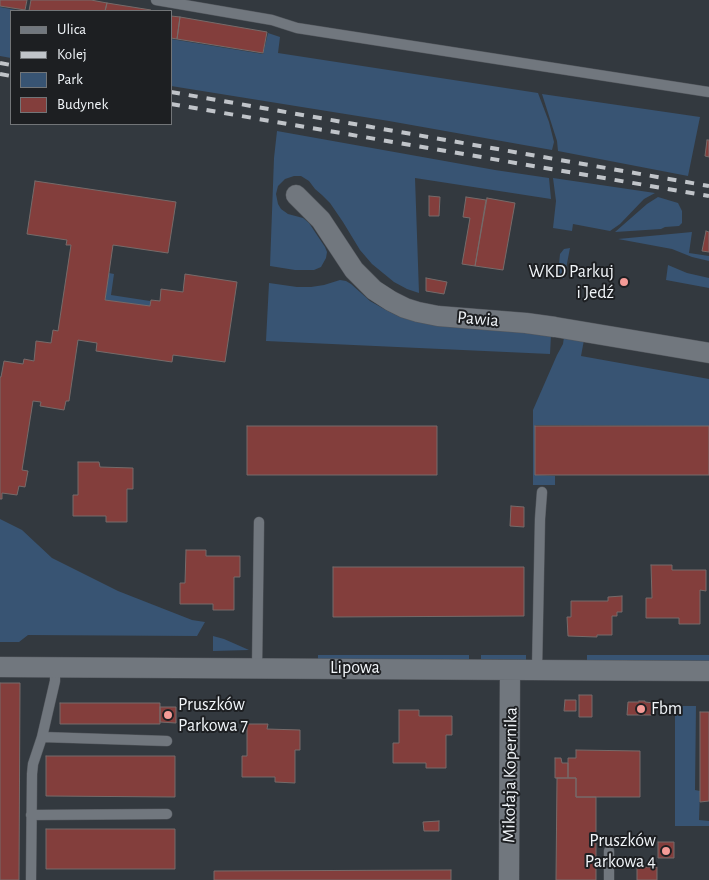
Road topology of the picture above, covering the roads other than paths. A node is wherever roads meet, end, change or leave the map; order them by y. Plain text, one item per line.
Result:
1 (156, 0) edge
2 (709, 92) edge
3 (296, 195) dead end
4 (709, 353) edge
5 (542, 492) dead end
6 (259, 522) dead end
7 (0, 667) edge
8 (55, 667) junction
9 (257, 669) junction
10 (510, 670) junction
11 (537, 670) junction
12 (709, 671) edge
13 (42, 737) junction
14 (167, 741) dead end
15 (168, 814) dead end
16 (31, 815) junction
17 (609, 851) dead end
18 (30, 880) edge
19 (509, 880) edge
20 (609, 880) edge

1 - 2 lane
3 - 4 street, Pawia
5 - 11 lane
6 - 9 lane
7 - 8 street, Lipowa
8 - 9 street, Lipowa
8 - 13 lane
9 - 10 street, Lipowa
10 - 11 street, Lipowa
10 - 19 street, Mikołaja Kopernika
11 - 12 street, Lipowa
13 - 14 lane
13 - 16 lane
15 - 16 lane
16 - 18 lane
17 - 20 lane

